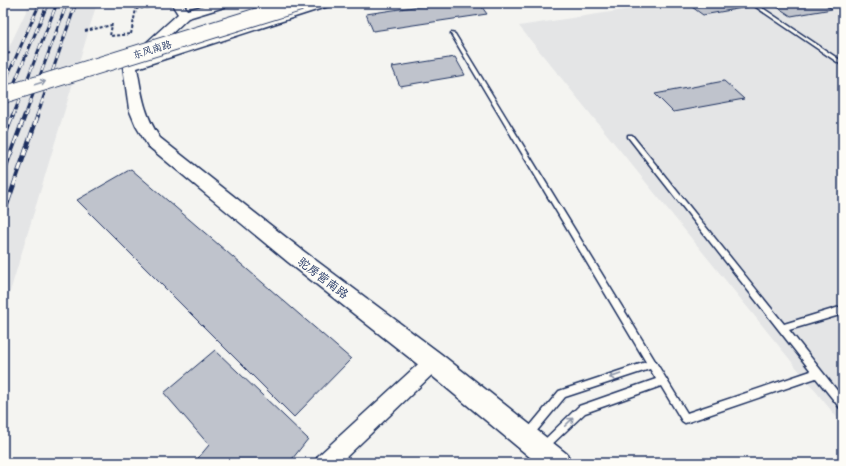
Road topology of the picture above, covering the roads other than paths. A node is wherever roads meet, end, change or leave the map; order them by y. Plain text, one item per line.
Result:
1 (177, 3) edge
2 (228, 3) edge
3 (262, 3) edge
4 (300, 3) edge
5 (328, 3) edge
6 (752, 3) edge
7 (184, 15) junction
8 (453, 34) dead end
9 (843, 64) edge
10 (130, 66) junction
11 (3, 81) edge
12 (3, 95) edge
13 (630, 136) dead end
14 (843, 310) edge
15 (782, 328) junction
16 (433, 362) junction
17 (652, 364) junction
18 (817, 373) junction
19 (662, 381) junction
20 (843, 405) edge
21 (534, 443) junction
22 (325, 463) edge
23 (558, 463) edge

1 - 7 street
2 - 7 street
3 - 11 main road, 东风南路
12 -> 4 main road, 东风南路, bridge
5 - 10 street
6 - 9 lane
7 - 10 street
8 - 17 lane
10 - 16 street, 驼房营南路
13 - 15 lane
14 - 15 lane
15 - 18 lane
16 - 21 street, 驼房营南路
16 - 22 street
17 - 19 lane
17 -> 21 lane
18 - 19 lane
18 - 20 lane
21 -> 19 lane
21 - 23 street, 驼房营南路

